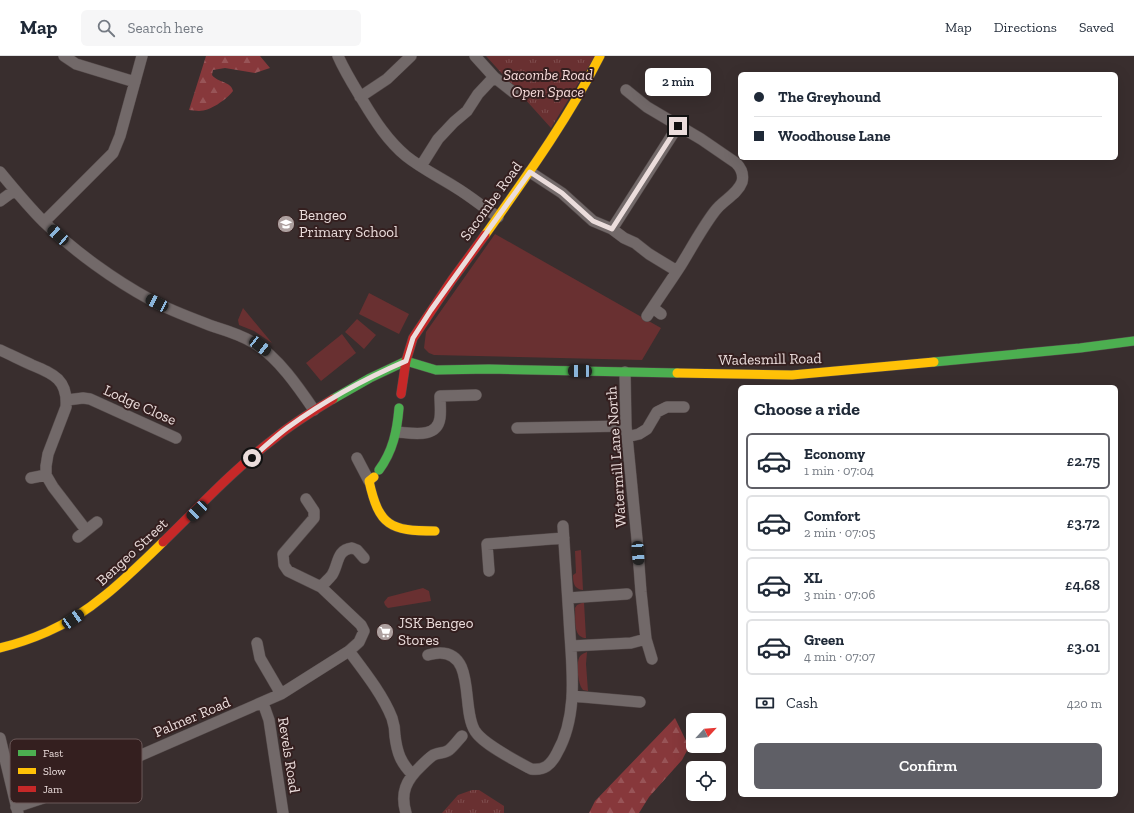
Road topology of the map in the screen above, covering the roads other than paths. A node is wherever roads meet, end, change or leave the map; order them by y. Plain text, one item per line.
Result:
1 (64, 56) edge
2 (142, 56) edge
3 (338, 56) edge
4 (411, 56) edge
5 (475, 56) edge
6 (600, 56) edge
7 (494, 77) junction
8 (135, 82) junction
9 (626, 90) dead end
10 (513, 92) dead end
11 (360, 97) junction
12 (678, 126) junction
13 (421, 166) junction
14 (0, 172) edge
15 (530, 172) junction
16 (14, 190) junction
17 (0, 201) edge
18 (498, 217) junction
19 (44, 222) junction
20 (612, 229) junction
21 (677, 271) junction
22 (653, 312) dead end
23 (1134, 341) edge
24 (0, 350) edge
25 (406, 361) junction
26 (625, 372) junction
27 (401, 394) dead end
28 (476, 395) dead end
29 (67, 400) junction
30 (684, 407) dead end
31 (399, 408) dead end
32 (314, 410) junction
33 (517, 428) dead end
34 (398, 432) junction
35 (627, 432) junction
36 (176, 438) dead end
37 (357, 458) dead end
38 (46, 475) junction
39 (374, 476) junction
40 (31, 478) dead end
41 (306, 499) dead end
42 (97, 522) dead end
43 (563, 526) dead end
44 (435, 531) dead end
45 (564, 538) junction
46 (364, 558) dead end
47 (488, 570) dead end
48 (321, 587) junction
49 (627, 594) dead end
50 (568, 598) junction
51 (646, 639) junction
52 (257, 643) dead end
53 (571, 646) junction
54 (0, 648) edge
55 (349, 651) junction
56 (428, 655) dead end
57 (652, 658) dead end
58 (281, 694) junction
59 (572, 696) junction
60 (640, 702) dead end
61 (263, 703) junction
62 (462, 736) dead end
63 (0, 738) edge
64 (142, 756) edge
65 (412, 774) junction
66 (10, 780) edge
67 (31, 803) edge
68 (17, 810) edge
69 (283, 813) edge
70 (406, 813) edge

1 - 8 street
2 - 8 street
3 - 11 street
4 - 11 street
5 - 7 street
6 - 15 main road, Sacombe Road
7 - 10 street
7 - 13 street
8 - 19 street
9 - 12 street
11 - 13 street
12 - 20 street
12 - 21 street
13 - 18 street
14 - 16 street
15 - 18 main road, Sacombe Road
15 - 20 street
16 - 17 street
16 - 19 street
18 - 25 main road, Sacombe Road
19 - 32 street
20 - 21 street
21 - 22 street
23 - 26 main road, Wadesmill Road
24 - 29 street
25 - 26 main road, Wadesmill Road
25 - 27 main road, Sacombe Road
25 - 32 main road, Bengeo Street
26 - 35 street, Watermill Lane North
28 - 34 street
29 - 36 street, Lodge Close
29 - 38 street
30 - 35 street
31 - 34 main road
32 - 54 main road, Bengeo Street
33 - 35 street
34 - 39 main road
35 - 51 street, Watermill Lane North
37 - 39 street
38 - 40 street
38 - 42 street
39 - 44 main road
41 - 48 street
43 - 45 street
45 - 47 street
45 - 50 street
46 - 48 street
48 - 55 street, Palmer Road
49 - 50 street
50 - 53 street
51 - 53 street
51 - 57 street, Watermill Lane North
52 - 58 street
53 - 59 street
55 - 58 street, Palmer Road
55 - 65 street
56 - 59 street
58 - 61 street, Palmer Road
59 - 60 street
61 - 64 street, Palmer Road
61 - 69 street, Revels Road
62 - 65 street
63 - 66 street
65 - 70 street
67 - 68 street, Palmer Road

